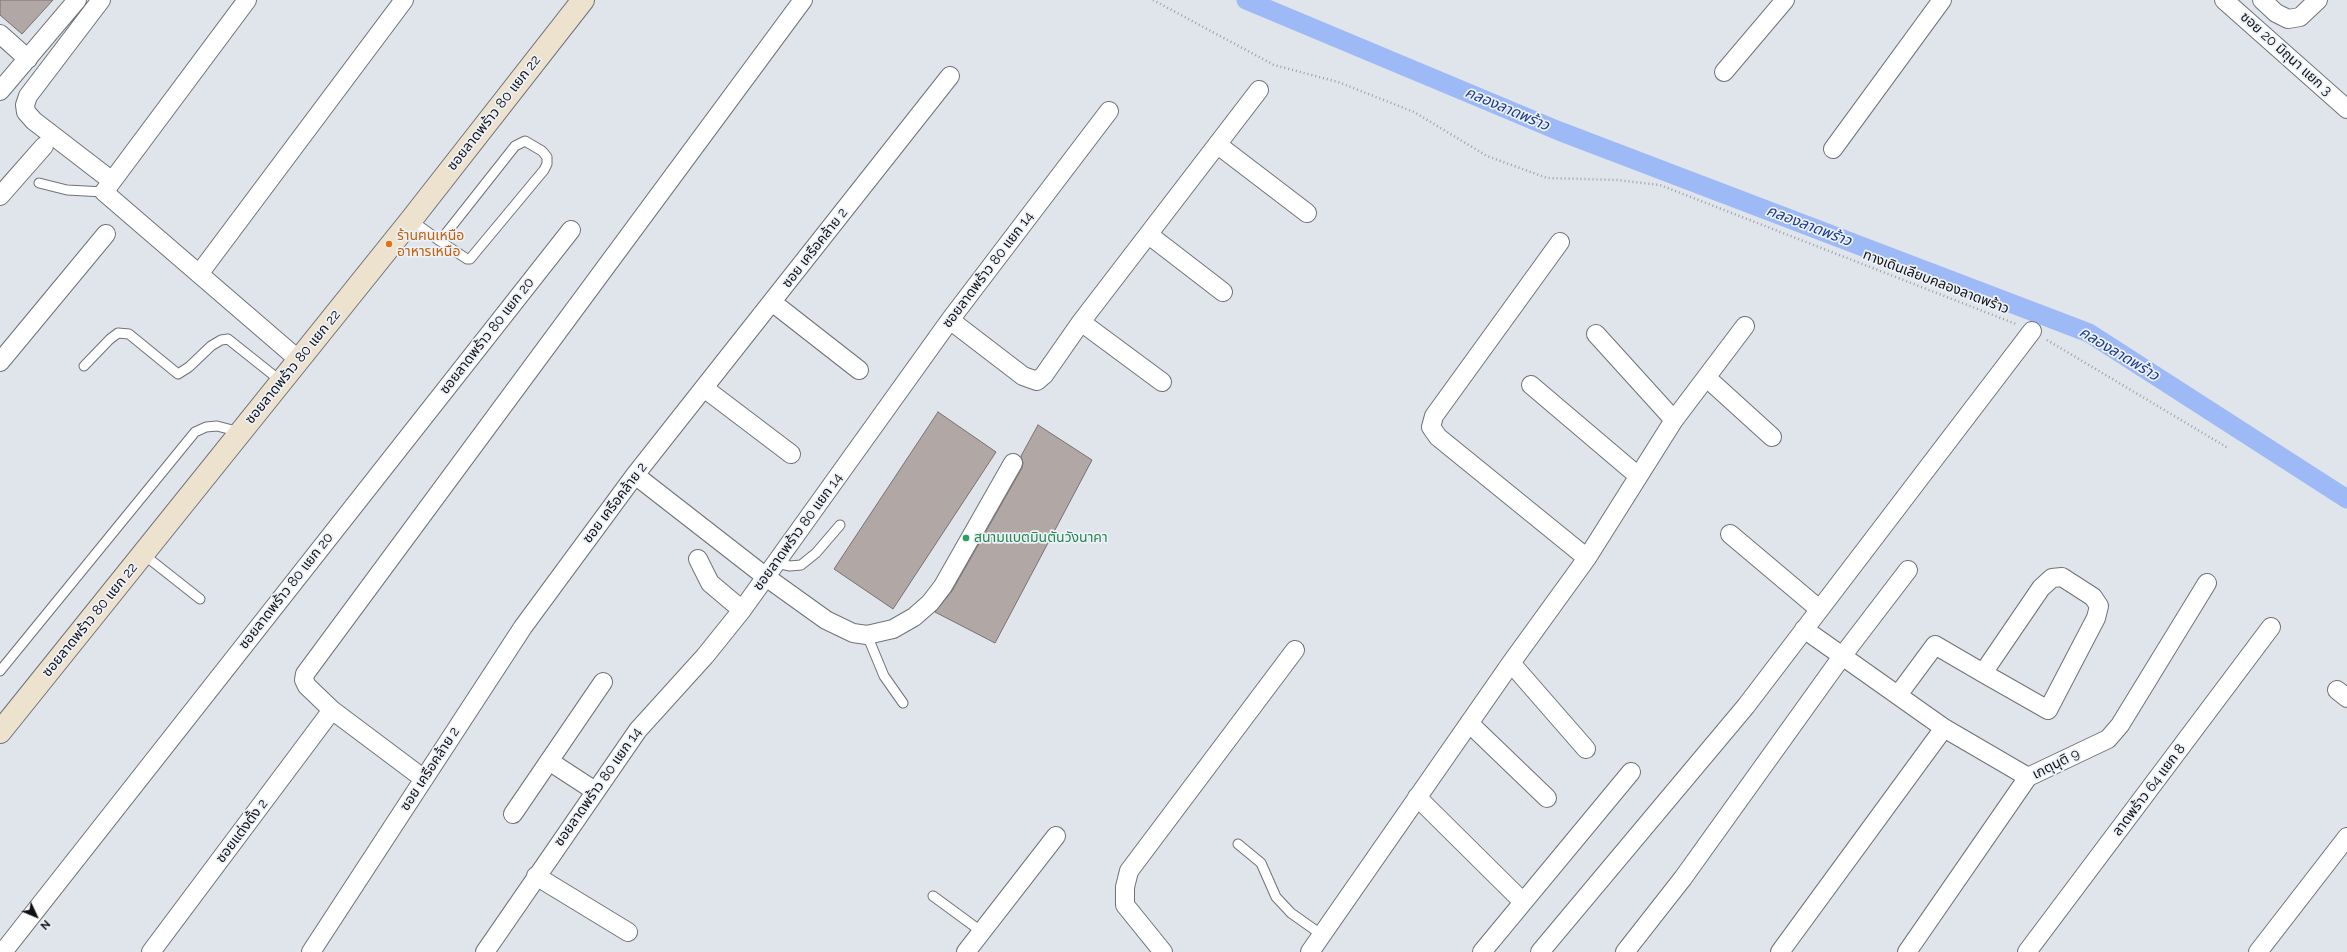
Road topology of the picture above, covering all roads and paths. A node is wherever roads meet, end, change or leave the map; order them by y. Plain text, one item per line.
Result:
1 (77, 0) edge
2 (101, 0) edge
3 (248, 0) edge
4 (404, 0) edge
5 (583, 0) edge
6 (803, 0) edge
7 (1153, 0) edge
8 (1785, 0) edge
9 (1942, 0) edge
10 (2224, 0) edge
11 (2262, 0) edge
12 (2318, 0) edge
13 (0, 34) edge
14 (28, 59) junction
15 (1724, 72) dead end
16 (950, 76) dead end
17 (1259, 90) dead end
18 (0, 91) edge
19 (2346, 106) edge
20 (1109, 111) dead end
21 (1218, 145) junction
22 (44, 146) dead end
23 (1833, 149) dead end
24 (39, 183) dead end
25 (108, 186) junction
26 (0, 196) edge
27 (1307, 213) dead end
28 (411, 220) junction
29 (571, 230) dead end
30 (106, 234) dead end
31 (1149, 235) junction
32 (440, 241) junction
33 (1560, 242) dead end
34 (199, 274) junction
35 (1223, 292) dead end
36 (772, 302) junction
37 (950, 320) junction
38 (1081, 322) junction
39 (1745, 326) dead end
40 (2032, 331) junction
41 (1596, 334) dead end
42 (299, 360) junction
43 (0, 362) edge
44 (84, 366) dead end
45 (859, 370) dead end
46 (1707, 378) junction
47 (282, 382) junction
48 (1162, 382) dead end
49 (1531, 385) dead end
50 (704, 388) junction
51 (1674, 420) junction
52 (241, 432) junction
53 (1772, 437) dead end
54 (2228, 448) dead end
55 (791, 454) dead end
56 (1014, 463) dead end
57 (635, 475) junction
58 (1638, 475) junction
59 (840, 525) dead end
60 (1730, 534) dead end
61 (144, 554) junction
62 (1587, 558) junction
63 (698, 559) dead end
64 (771, 570) junction
65 (1908, 570) dead end
66 (2207, 583) dead end
67 (200, 599) dead end
68 (1819, 609) junction
69 (742, 610) junction
70 (2271, 627) dead end
71 (1804, 629) junction
72 (867, 635) junction
73 (1296, 650) dead end
74 (1843, 655) junction
75 (1511, 663) junction
76 (0, 671) edge
77 (1983, 673) junction
78 (603, 682) dead end
79 (1898, 695) junction
80 (903, 703) dead end
81 (332, 710) junction
82 (1469, 724) junction
83 (1944, 728) junction
84 (0, 732) edge
85 (1586, 749) dead end
86 (549, 761) junction
87 (1631, 772) dead end
88 (2028, 777) junction
89 (424, 779) junction
90 (595, 791) junction
91 (1417, 797) junction
92 (1547, 798) dead end
93 (513, 814) dead end
94 (1056, 836) dead end
95 (2347, 837) edge
96 (1238, 844) dead end
97 (536, 876) junction
98 (932, 896) dead end
99 (1522, 902) junction
100 (628, 932) dead end
101 (982, 932) junction
102 (1322, 935) junction
103 (3, 952) edge
104 (152, 952) edge
105 (310, 952) edge
106 (485, 952) edge
107 (966, 952) edge
108 (1163, 952) edge
109 (1310, 952) edge
110 (1482, 952) edge
111 (1540, 952) edge
112 (1625, 952) edge
113 (1780, 952) edge
114 (1907, 952) edge
115 (2027, 952) edge
116 (2258, 952) edge

1 - 14 street
2 - 25 street
3 - 25 street
4 - 34 street
5 - 28 street, ซอยลาดพร้าว 80 แยก 22
6 - 81 street
7 - 40 path, ทางเดินเลียบคลองลาดพร้าว
8 - 15 street
9 - 23 street
10 - 19 street, ซอย 20 มิถุนา แยก 3
11 - 12 street
13 - 14 street
14 - 18 street
16 - 36 street, ซอย เครือคล้าย 2
17 - 21 street
20 - 37 street, ซอยลาดพร้าว 80 แยก 14
21 - 27 street
21 - 31 street
22 - 26 street
24 - 25 lane
25 - 34 street
28 - 32 lane
28 - 42 street, ซอยลาดพร้าว 80 แยก 22
29 - 103 street, ซอยลาดพร้าว 80 แยก 20
30 - 43 street
31 - 35 street
31 - 38 street
32 - 32 lane
33 - 62 street
34 - 42 street
36 - 45 street
36 - 50 street, ซอย เครือคล้าย 2
37 - 38 street
37 - 64 street, ซอยลาดพร้าว 80 แยก 14
38 - 48 street
39 - 46 street
40 - 54 path, ทางเดินเลียบคลองลาดพร้าว
40 - 68 street
41 - 51 street
42 - 47 street, ซอยลาดพร้าว 80 แยก 22
44 - 47 lane
46 - 51 street
46 - 53 street
47 - 52 street, ซอยลาดพร้าว 80 แยก 22
49 - 58 street
50 - 55 street
50 - 57 street, ซอย เครือคล้าย 2
51 - 58 street
52 - 61 street, ซอยลาดพร้าว 80 แยก 22
52 - 76 lane
56 - 72 street
57 - 64 street
57 - 89 street, ซอย เครือคล้าย 2
58 - 62 street
59 - 64 lane
60 - 68 street
61 - 67 lane
61 - 84 street, ซอยลาดพร้าว 80 แยก 22
62 - 75 street
63 - 69 street
64 - 69 street, ซอยลาดพร้าว 80 แยก 14
64 - 72 street
65 - 74 street
66 - 88 street, เกตุนุติ 9
68 - 71 street
69 - 90 street, ซอยลาดพร้าว 80 แยก 14
70 - 115 street, ลาดพร้าว 64 แยก 8
71 - 74 street
71 - 111 street
72 - 80 lane
73 - 108 street
74 - 79 street
74 - 112 street
75 - 82 street
75 - 85 street
77 - 77 street
77 - 79 street
78 - 86 street
79 - 83 street
81 - 89 street
81 - 104 street, ซอยแต่งตั้ง 2
82 - 91 street
82 - 92 street
83 - 88 street
83 - 113 street
86 - 90 street
86 - 93 street
87 - 99 street
88 - 114 street, เกตุนุติ 9
89 - 105 street, ซอย เครือคล้าย 2
90 - 97 street, ซอยลาดพร้าว 80 แยก 14
91 - 99 street
91 - 102 street
94 - 101 street
95 - 116 street
96 - 102 lane
97 - 100 street
97 - 106 street, ซอยลาดพร้าว 80 แยก 14
98 - 101 lane
99 - 110 street
101 - 107 street
102 - 109 street

